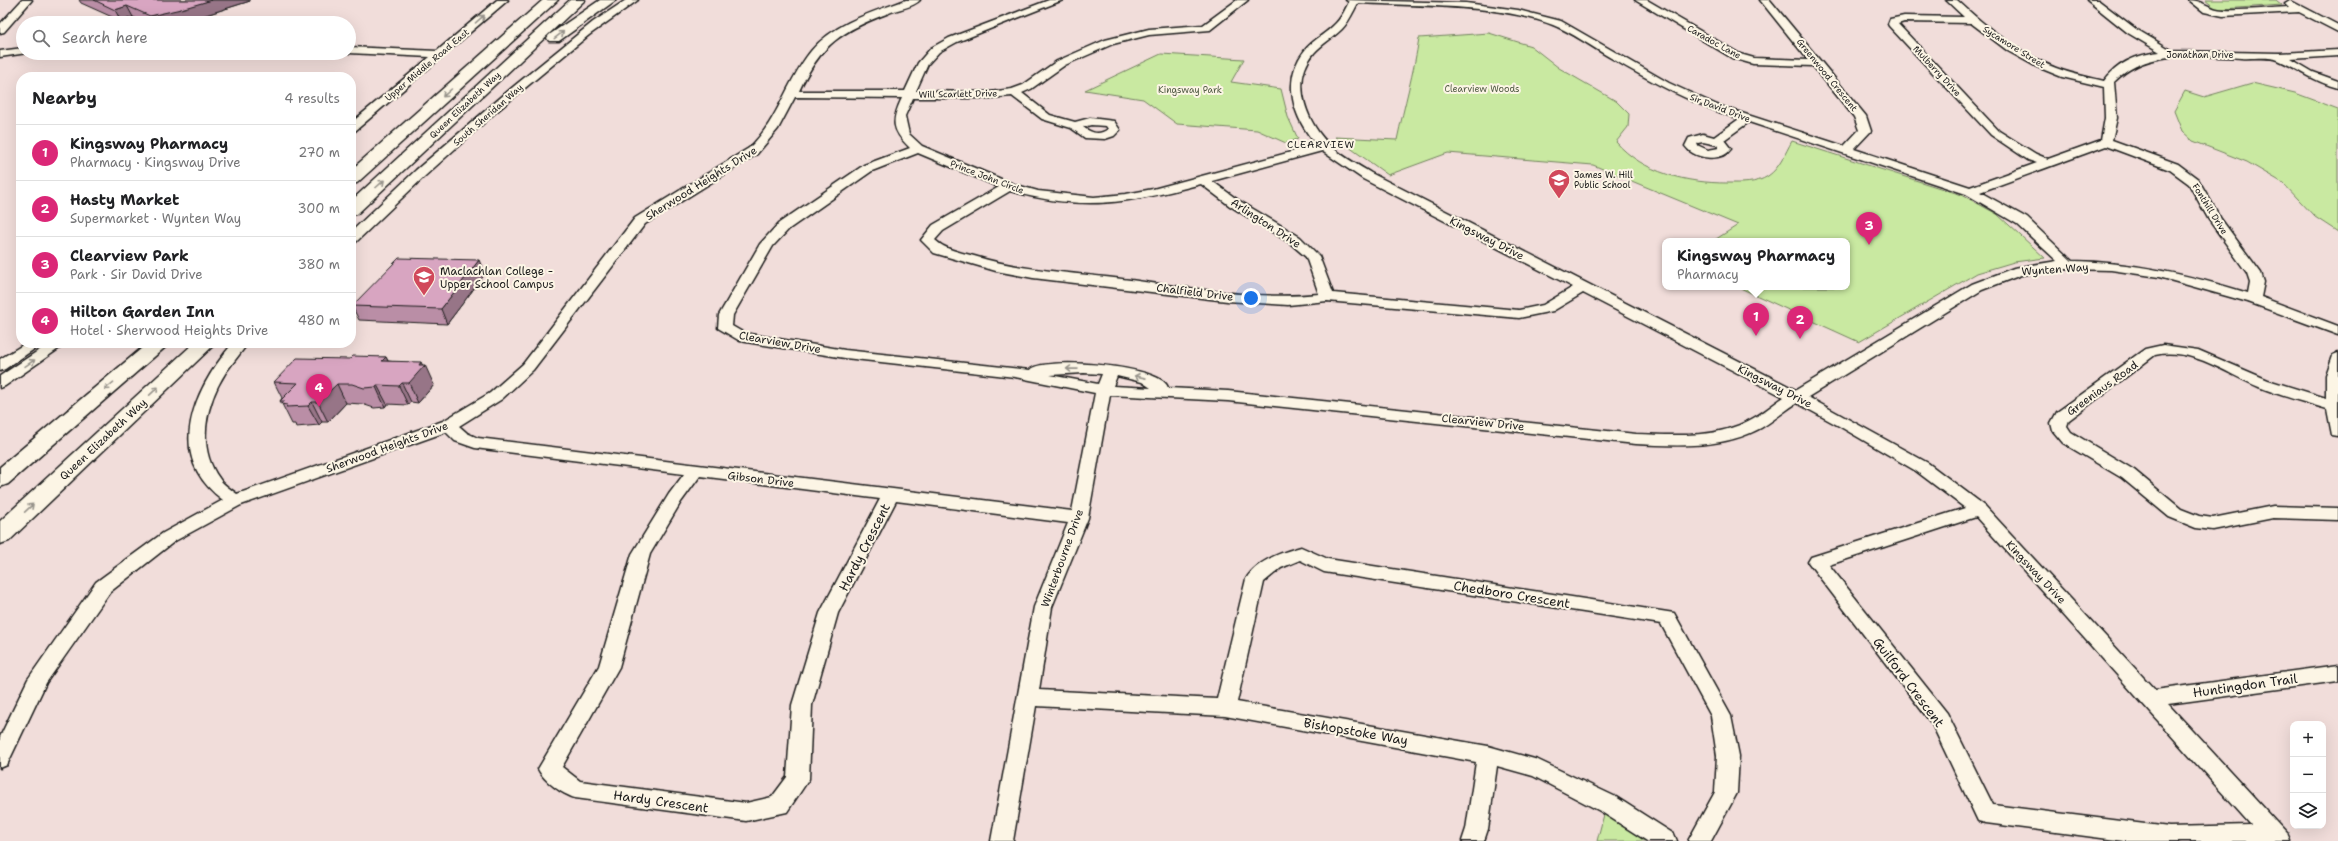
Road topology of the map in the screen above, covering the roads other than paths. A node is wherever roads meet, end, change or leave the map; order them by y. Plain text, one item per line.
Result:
1 (27, 0) edge
2 (491, 0) edge
3 (503, 0) edge
4 (536, 0) edge
5 (551, 0) edge
6 (578, 0) edge
7 (609, 0) edge
8 (633, 0) edge
9 (915, 0) edge
10 (1058, 0) edge
11 (1243, 0) edge
12 (1351, 0) edge
13 (1355, 0) edge
14 (1640, 0) edge
15 (1765, 0) edge
16 (1951, 0) edge
17 (2092, 0) edge
18 (2194, 0) edge
19 (2286, 0) edge
20 (1466, 3) edge
21 (2297, 4) edge
22 (1972, 20) junction
23 (2338, 25) edge
24 (2338, 29) edge
25 (0, 30) edge
26 (356, 50) edge
27 (16, 52) edge
28 (2338, 53) edge
29 (0, 54) edge
30 (426, 54) junction
31 (440, 54) junction
32 (2171, 54) junction
33 (2278, 56) junction
34 (1818, 63) junction
35 (476, 67) junction
36 (2338, 84) edge
37 (2108, 85) junction
38 (1014, 92) junction
39 (792, 94) junction
40 (908, 94) junction
41 (356, 110) edge
42 (451, 119) junction
43 (1746, 119) junction
44 (356, 125) edge
45 (1075, 126) dead end
46 (1716, 140) dead end
47 (2106, 142) junction
48 (1324, 147) junction
49 (918, 149) junction
50 (1846, 151) junction
51 (2048, 163) junction
52 (356, 175) edge
53 (1203, 180) junction
54 (1009, 187) junction
55 (1970, 191) junction
56 (356, 205) edge
57 (356, 234) edge
58 (2070, 266) junction
59 (1583, 287) junction
60 (1327, 297) junction
61 (2254, 298) junction
62 (2338, 331) edge
63 (28, 348) edge
64 (52, 348) edge
65 (154, 348) edge
66 (201, 348) edge
67 (236, 348) edge
68 (2338, 358) edge
69 (0, 366) edge
70 (1111, 371) junction
71 (1015, 372) junction
72 (0, 383) edge
73 (1103, 390) junction
74 (1160, 392) junction
75 (1796, 397) junction
76 (2334, 406) junction
77 (449, 425) junction
78 (2338, 431) edge
79 (54, 432) junction
80 (696, 470) junction
81 (0, 476) edge
82 (0, 479) edge
83 (891, 495) junction
84 (235, 501) junction
85 (1978, 510) junction
86 (2338, 514) edge
87 (1079, 518) junction
88 (0, 535) edge
89 (2338, 673) edge
90 (1026, 697) junction
91 (2152, 698) junction
92 (1225, 708) junction
93 (1488, 755) junction
94 (0, 759) edge
95 (2277, 837) edge
96 (1002, 841) edge
97 (1473, 841) edge
98 (1666, 841) edge
99 (1699, 841) edge

1 - 25 street
2 - 30 street, Upper Middle Road East
31 -> 3 street, Upper Middle Road East
4 - 35 highway
5 - 35 highway, Queen Elizabeth Way
6 - 42 highway, Queen Elizabeth Way
42 -> 7 highway
8 - 57 street, South Sheridan Way
9 - 39 street, Sherwood Heights Drive
10 - 40 street, Prince John Circle
11 - 38 street, Will Scarlett Drive
12 - 13 street
13 - 20 street, Sir David Drive
13 - 48 street, Kingsway Drive
14 - 34 street, Caradoc Lane
15 - 34 street, Greenwood Crescent
16 - 22 street, Sycamore Street
17 - 32 street
18 - 21 street
19 - 21 street
20 - 43 street, Sir David Drive
21 - 23 street
21 - 24 street
22 - 37 street, Sycamore Street
22 - 51 street, Mulberry Drive
26 - 30 street
27 - 29 street
28 - 33 street, Jonathan Drive
30 - 31 street
30 - 41 street, Upper Middle Road East
31 - 44 street, Upper Middle Road East
32 - 33 street, Jonathan Drive
32 - 37 street, Jonathan Drive
33 - 36 street
34 - 50 street, Greenwood Crescent
35 -> 52 highway, Queen Elizabeth Way
37 - 47 street
38 - 40 street, Will Scarlett Drive
38 - 45 street
39 - 40 street, Will Scarlett Drive
39 - 77 street, Sherwood Heights Drive
40 - 49 street, Prince John Circle
56 -> 42 highway, Queen Elizabeth Way
43 - 46 street
43 - 50 street, Sir David Drive
47 - 51 street
47 - 61 street, Fonthill Drive
48 - 53 street, Prince John Circle
48 - 59 street, Kingsway Drive
49 - 54 street, Prince John Circle
49 - 71 street, Clearview Drive
50 - 55 street, Sir David Drive
51 - 55 street
53 - 54 street, Prince John Circle
53 - 60 street, Arlington Drive
54 - 60 street, Chalfield Drive
55 - 58 street, Sir David Drive
58 - 61 street, Wynten Way
58 - 75 street, Wynten Way
59 - 60 street, Chalfield Drive
59 - 75 street, Kingsway Drive
61 - 62 street, Wynten Way
63 - 69 street
72 -> 64 street
65 -> 79 highway
88 -> 66 highway, Queen Elizabeth Way
67 - 84 street
68 - 76 street
70 -> 71 street, Clearview Drive
70 - 73 street, Winterbourne Drive
74 -> 70 street, Clearview Drive
71 - 73 street, Clearview Drive
73 - 74 street, Clearview Drive
73 - 87 street, Winterbourne Drive
74 - 75 street, Clearview Drive
75 - 85 street, Kingsway Drive
76 - 78 street
76 - 86 street, Greeniaus Road
77 - 80 street, Gibson Drive
77 - 84 street, Sherwood Heights Drive
79 - 81 highway
79 - 82 highway
80 - 83 street, Gibson Drive
80 - 83 street, Hardy Crescent
83 - 87 street, Gibson Drive
84 - 94 street, Sherwood Heights Drive
85 - 91 street, Kingsway Drive
85 - 95 street, Guilford Crescent
87 - 90 street, Winterbourne Drive
89 - 91 street, Huntingdon Trail
90 - 92 street, Bishopstoke Way
90 - 96 street, Winterbourne Drive
91 - 95 street, Kingsway Drive
92 - 93 street, Bishopstoke Way
92 - 99 street, Chedboro Crescent
93 - 97 street
93 - 98 street, Bishopstoke Way

